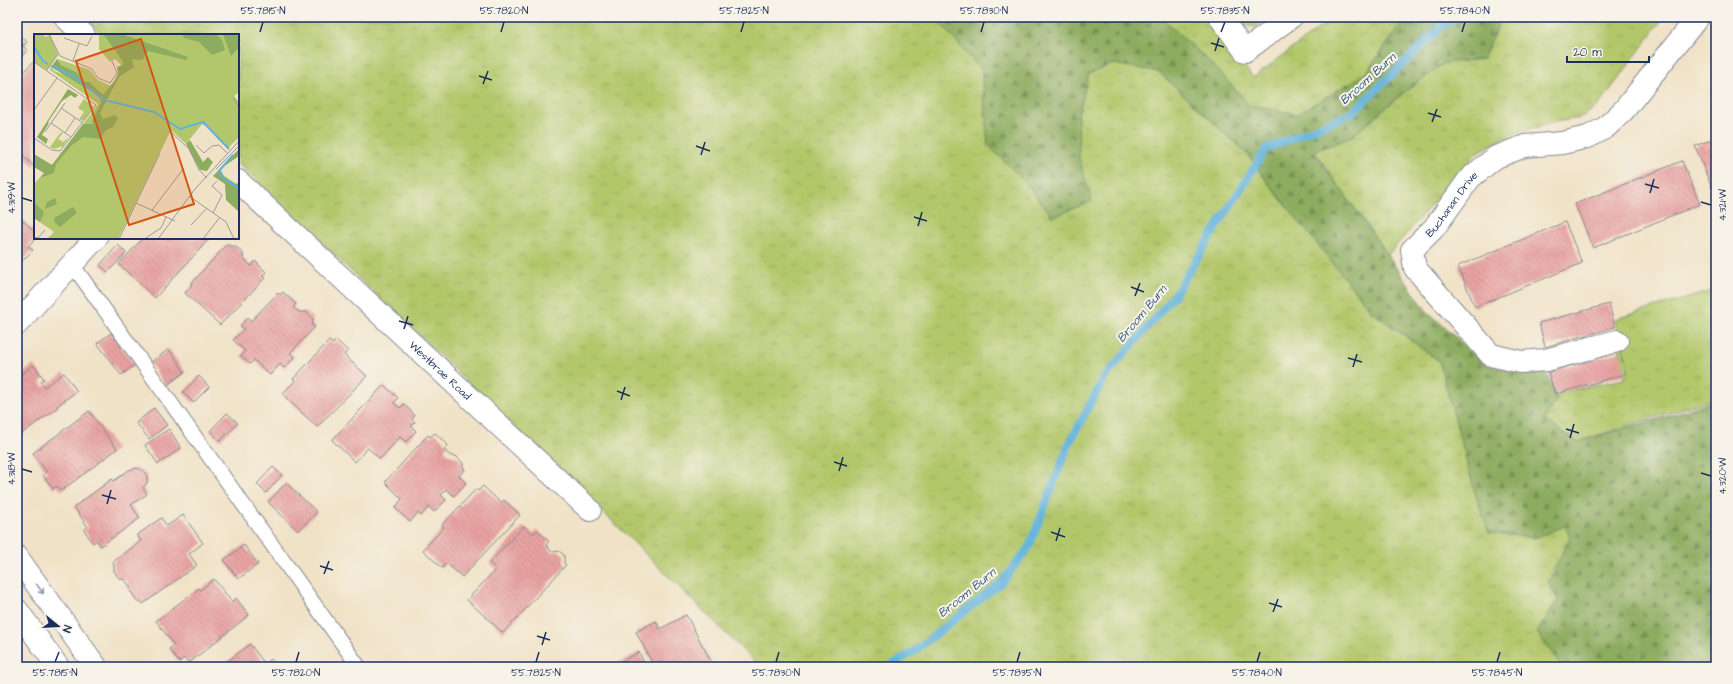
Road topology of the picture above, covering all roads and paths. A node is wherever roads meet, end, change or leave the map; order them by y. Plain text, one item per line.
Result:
1 (65, 17) edge
2 (1220, 17) edge
3 (1291, 17) edge
4 (1698, 17) edge
5 (83, 34) edge
6 (239, 182) edge
7 (95, 239) edge
8 (72, 264) junction
9 (17, 324) edge
10 (1617, 341) dead end
11 (590, 510) dead end
12 (17, 557) edge
13 (17, 610) edge
14 (91, 665) edge
15 (58, 667) edge
16 (359, 667) edge

1 - 5 street
2 - 3 street
4 - 10 street, Buchanan Drive
6 - 11 street, Westbrae Road
7 - 8 street
8 - 9 street
8 - 16 lane
12 -> 14 street
13 - 15 street

